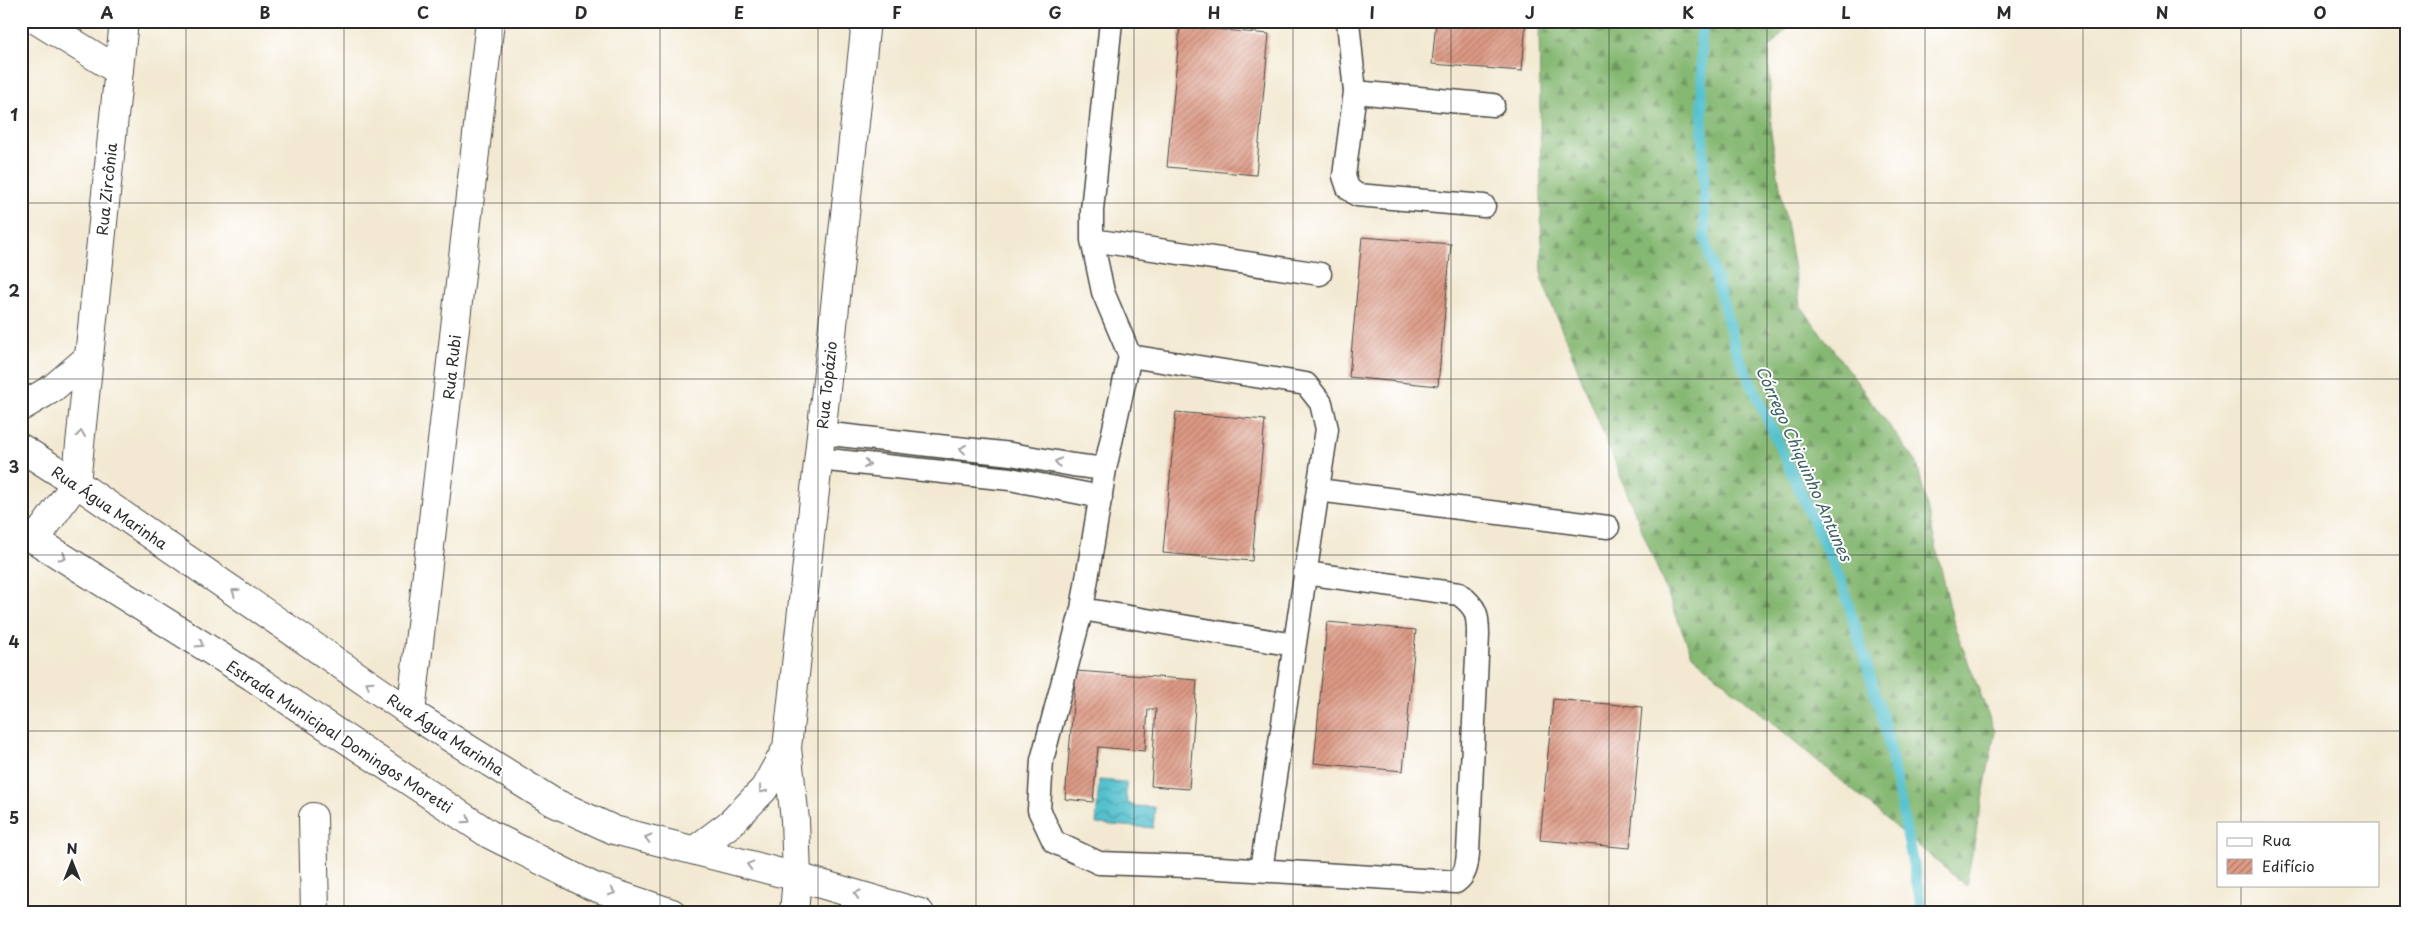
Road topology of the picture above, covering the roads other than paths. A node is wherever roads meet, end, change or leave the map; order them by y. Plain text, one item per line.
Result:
1 (38, 21) edge
2 (124, 21) edge
3 (490, 21) edge
4 (866, 21) edge
5 (1111, 21) edge
6 (1348, 21) edge
7 (119, 71) junction
8 (1355, 92) junction
9 (1493, 105) dead end
10 (1484, 206) dead end
11 (1092, 240) junction
12 (1320, 274) dead end
13 (1130, 356) junction
14 (89, 357) junction
15 (21, 407) edge
16 (820, 446) junction
17 (21, 448) edge
18 (1105, 468) junction
19 (76, 483) junction
20 (1318, 490) junction
21 (1101, 497) junction
22 (1608, 527) dead end
23 (28, 536) edge
24 (1305, 573) junction
25 (1082, 609) junction
26 (1294, 645) junction
27 (412, 713) junction
28 (787, 748) junction
29 (313, 817) dead end
30 (695, 850) junction
31 (1261, 870) junction
32 (797, 877) junction
33 (315, 913) edge
34 (672, 913) edge
35 (794, 913) edge
36 (920, 913) edge

1 - 7 street
2 - 7 street, Rua Zircônia
3 - 27 street, Rua Rubi
4 - 16 street, Rua Topázio
5 - 11 lane
6 - 8 lane
7 - 14 street, Rua Zircônia
8 - 9 lane
8 - 10 lane
11 - 12 lane
11 - 13 lane
13 - 18 lane
13 - 20 lane
14 - 15 street
19 -> 14 street, Rua Zircônia
18 -> 16 lane
16 -> 21 lane
16 - 28 street, Rua Topázio
17 - 19 street, Rua Água Marinha
18 - 21 lane
19 - 23 street
27 -> 19 street, Rua Água Marinha
20 - 22 lane
20 - 24 lane
21 - 25 lane
23 -> 34 street, Estrada Municipal Domingos Moretti
24 - 26 lane
24 - 31 lane
25 - 26 lane
25 - 31 lane
26 - 31 lane
30 -> 27 street, Rua Água Marinha
28 -> 30 street
28 - 32 street
29 - 33 street
32 -> 30 street, Rua Água Marinha
32 - 35 street
36 -> 32 street, Rua Água Marinha

